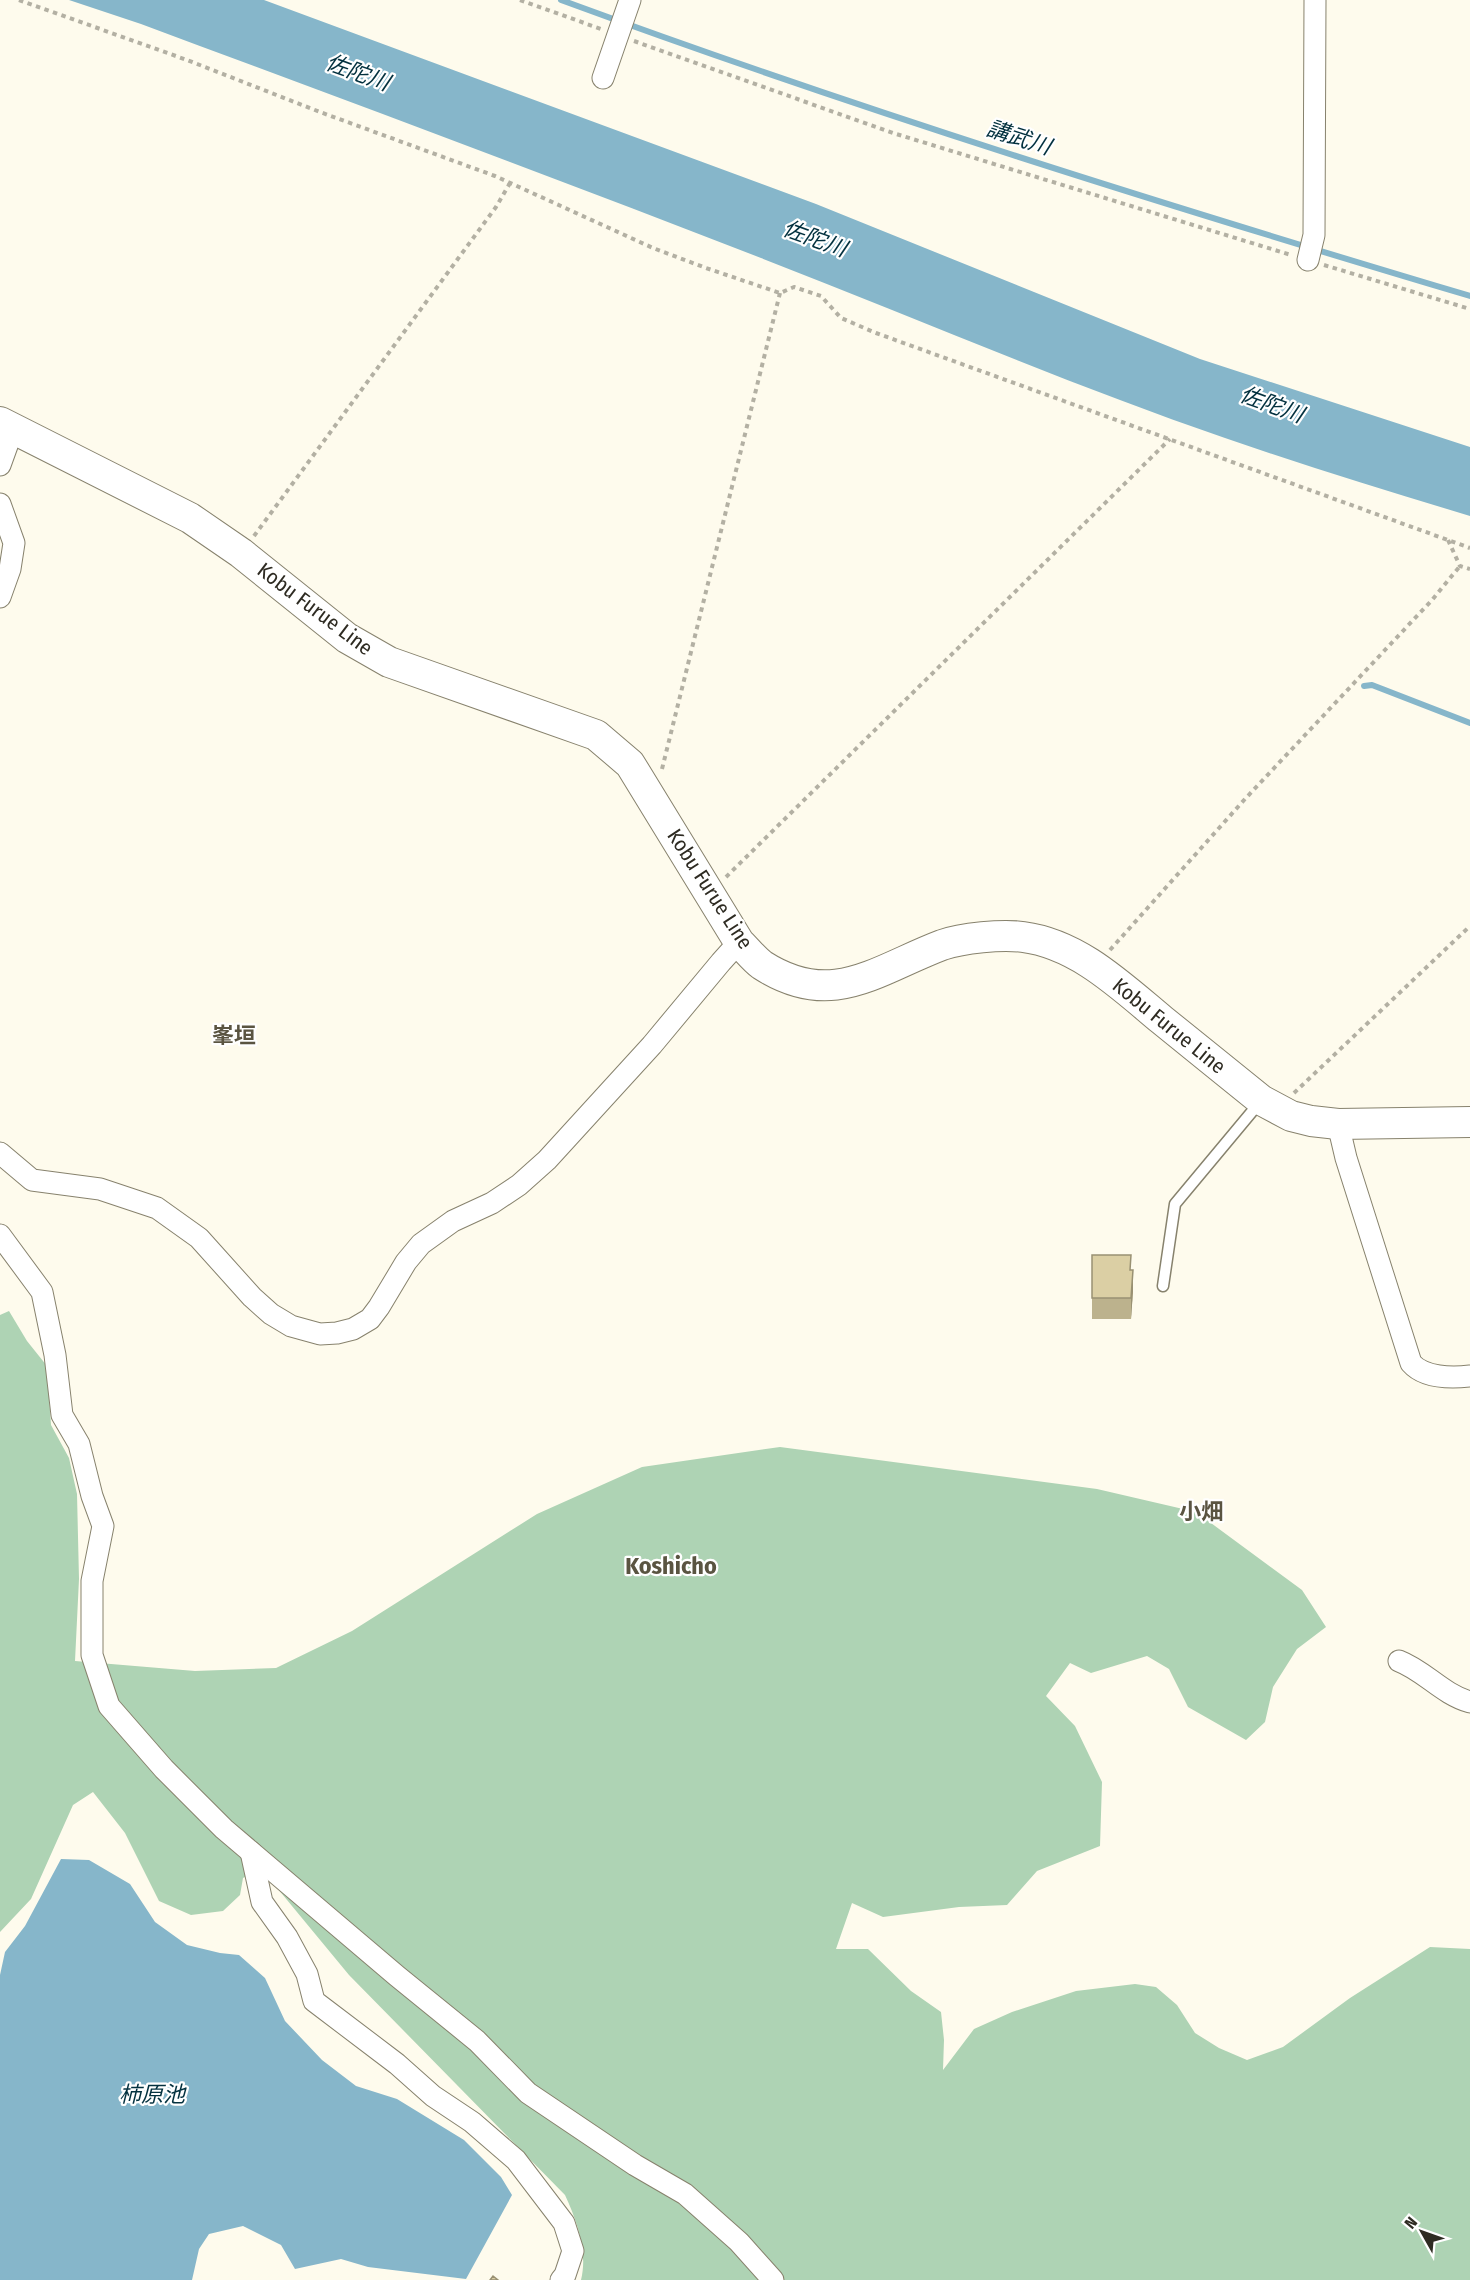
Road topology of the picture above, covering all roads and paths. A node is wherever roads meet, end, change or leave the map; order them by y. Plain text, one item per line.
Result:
1 (19, 0) edge
2 (520, 0) edge
3 (1315, 0) edge
4 (623, 19) edge
5 (603, 78) dead end
6 (510, 183) junction
7 (1310, 250) junction
8 (780, 292) junction
9 (1470, 309) edge
10 (6, 426) edge
11 (1170, 439) junction
12 (0, 465) edge
13 (0, 504) edge
14 (1448, 539) junction
15 (1470, 548) edge
16 (241, 553) junction
17 (1460, 566) junction
18 (1470, 569) edge
19 (0, 597) edge
20 (648, 793) junction
21 (710, 896) junction
22 (1470, 926) edge
23 (740, 942) junction
24 (1096, 967) junction
25 (1269, 1105) junction
26 (1470, 1122) edge
27 (1338, 1124) junction
28 (0, 1153) edge
29 (0, 1235) edge
30 (1163, 1286) dead end
31 (1470, 1376) edge
32 (1399, 1661) dead end
33 (1470, 1702) edge
34 (251, 1852) junction
35 (561, 2280) edge
36 (773, 2280) edge

1 - 6 path
2 - 4 path
3 - 7 street
4 - 5 street
4 - 7 path
6 - 8 path
6 - 16 path
7 - 9 path
8 - 11 path
8 - 20 path
10 - 12 street
10 - 16 main road, Kobu Furue Line
11 - 14 path
11 - 21 path
13 - 19 street
14 - 15 path
14 - 17 path
16 - 20 main road, Kobu Furue Line
17 - 18 path
17 - 24 path
20 - 21 main road, Kobu Furue Line
21 - 23 main road, Kobu Furue Line
22 - 25 path
23 - 24 main road, Kobu Furue Line
23 - 28 street
24 - 25 main road, Kobu Furue Line
25 - 27 main road, Kobu Furue Line
25 - 30 lane
26 - 27 main road, Kobu Furue Line
27 - 31 street
29 - 34 street
32 - 33 street
34 - 35 street
34 - 36 street

